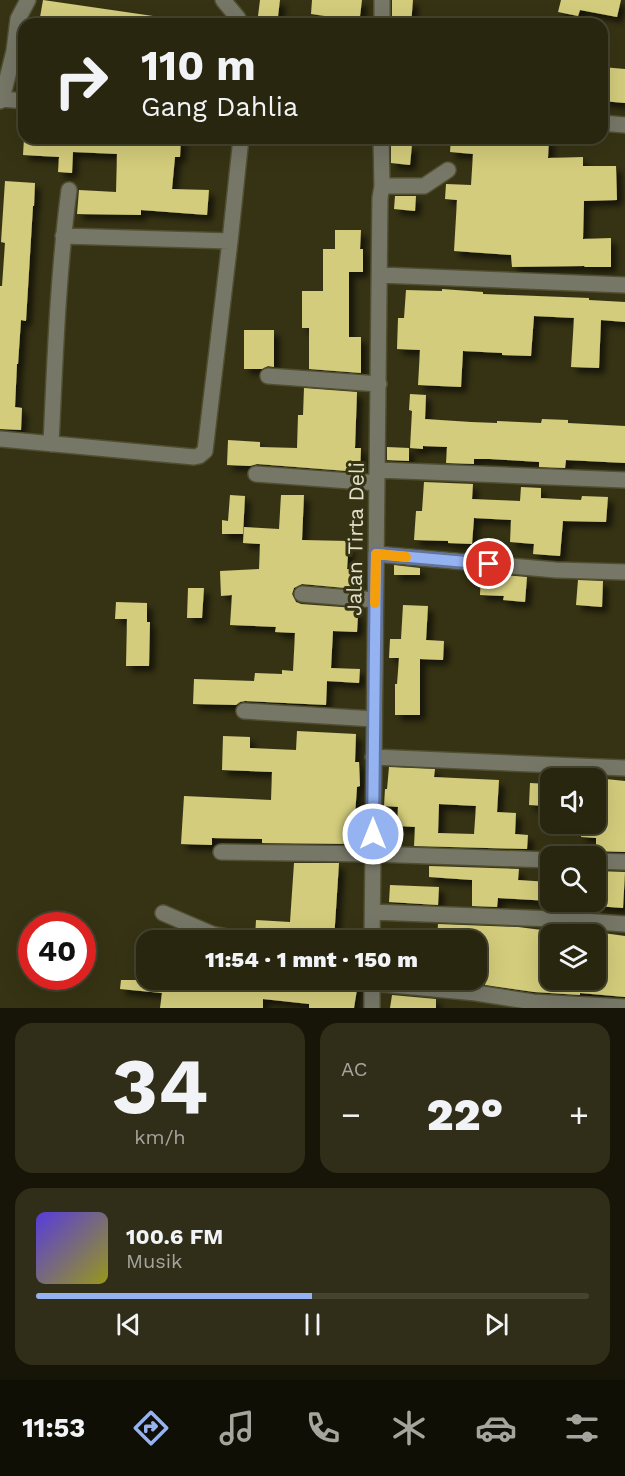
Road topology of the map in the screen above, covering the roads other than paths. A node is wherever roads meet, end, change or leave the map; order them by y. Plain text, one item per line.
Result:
1 (28, 0) edge
2 (223, 0) edge
3 (382, 0) edge
4 (19, 18) edge
5 (238, 18) edge
6 (382, 18) edge
7 (18, 19) edge
8 (1, 100) edge
9 (18, 101) edge
10 (608, 124) edge
11 (625, 125) edge
12 (240, 144) edge
13 (381, 144) edge
14 (448, 170) dead end
15 (382, 186) junction
16 (69, 190) dead end
17 (63, 236) junction
18 (230, 241) junction
19 (380, 275) junction
20 (625, 279) edge
21 (625, 285) edge
22 (268, 376) dead end
23 (379, 384) junction
24 (0, 439) edge
25 (51, 444) junction
26 (256, 474) dead end
27 (377, 477) junction
28 (625, 480) edge
29 (376, 554) junction
30 (625, 572) edge
31 (302, 594) dead end
32 (375, 600) junction
33 (244, 711) dead end
34 (374, 719) junction
35 (373, 757) junction
36 (625, 768) edge
37 (221, 852) dead end
38 (373, 854) junction
39 (540, 860) edge
40 (606, 861) edge
41 (625, 862) edge
42 (373, 912) junction
43 (163, 913) dead end
44 (625, 924) edge
45 (203, 930) edge
46 (372, 930) edge
47 (372, 990) edge
48 (450, 990) edge
49 (625, 1007) edge
50 (372, 1008) edge

1 - 4 street
2 - 5 street
3 - 6 street
7 - 8 street
8 - 9 street
10 - 11 street
12 - 18 street
13 - 15 street, Jalan Tirta Deli
14 - 15 street
15 - 19 street, Jalan Tirta Deli
16 - 17 street
17 - 18 street
17 - 25 street
18 - 25 street
19 - 21 street
19 - 23 street, Jalan Tirta Deli
20 - 21 street
22 - 23 street
23 - 27 street, Jalan Tirta Deli
24 - 25 street
26 - 27 street
27 - 28 street
27 - 29 street, Jalan Tirta Deli
29 - 30 street
29 - 32 street, Jalan Tirta Deli
31 - 32 street
32 - 34 street, Jalan Tirta Deli
33 - 34 street
34 - 35 street, Jalan Tirta Deli
35 - 36 street
35 - 38 street, Jalan Tirta Deli
37 - 38 street
38 - 39 street
38 - 42 street, Jalan Tirta Deli
40 - 41 street
42 - 44 street
42 - 46 street, Jalan Tirta Deli
43 - 45 street
47 - 50 street
48 - 49 street

